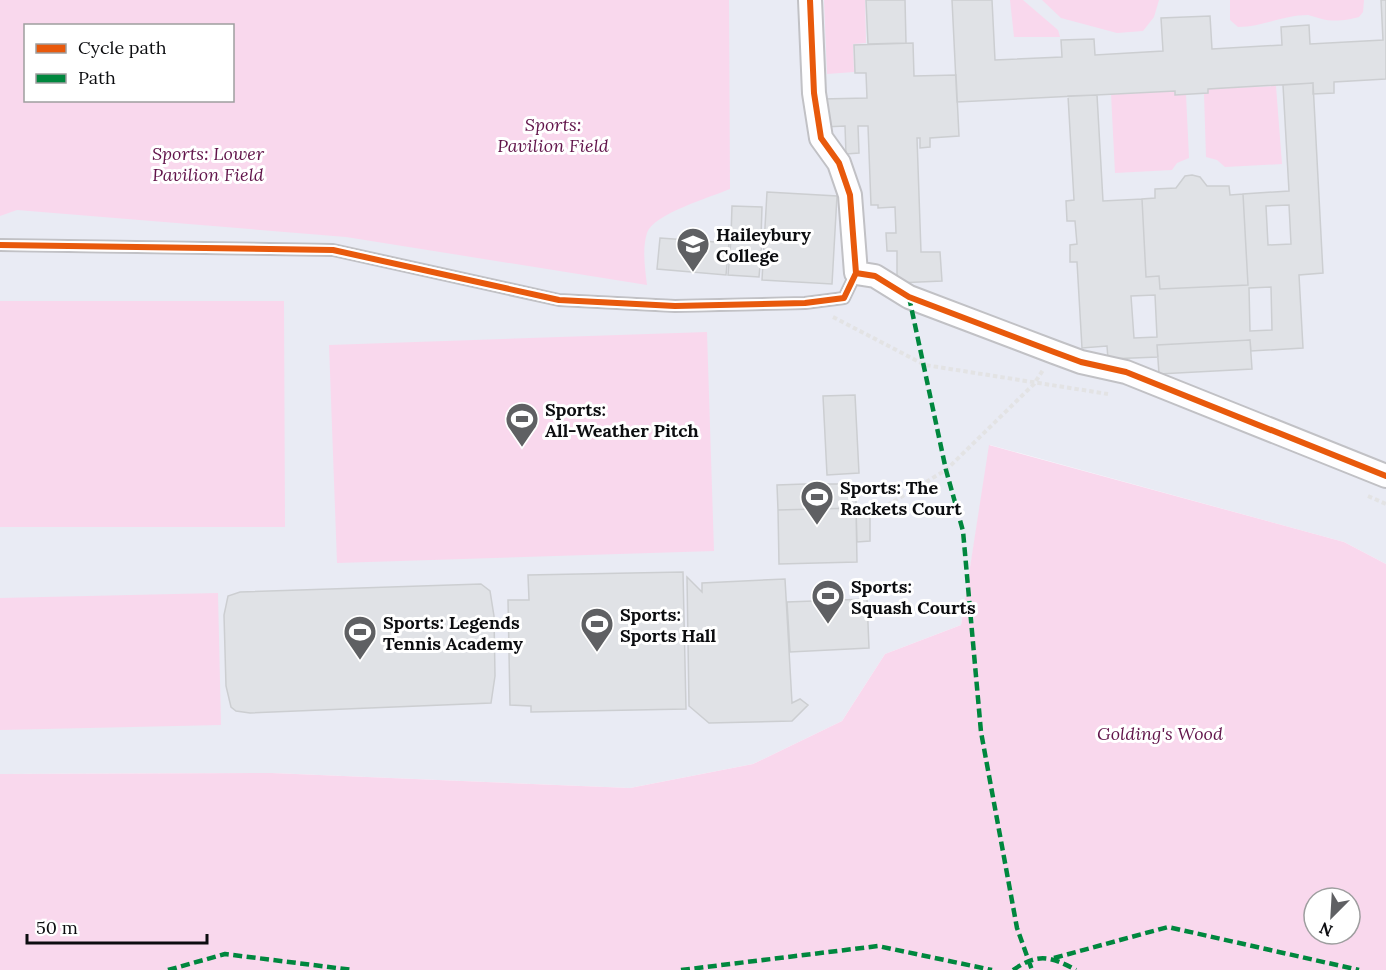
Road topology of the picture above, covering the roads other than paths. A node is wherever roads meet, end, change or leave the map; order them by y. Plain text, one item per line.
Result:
1 (810, 0) edge
2 (0, 245) edge
3 (856, 273) junction
4 (1386, 476) edge

1 - 3 street
2 - 3 lane
3 - 4 street

